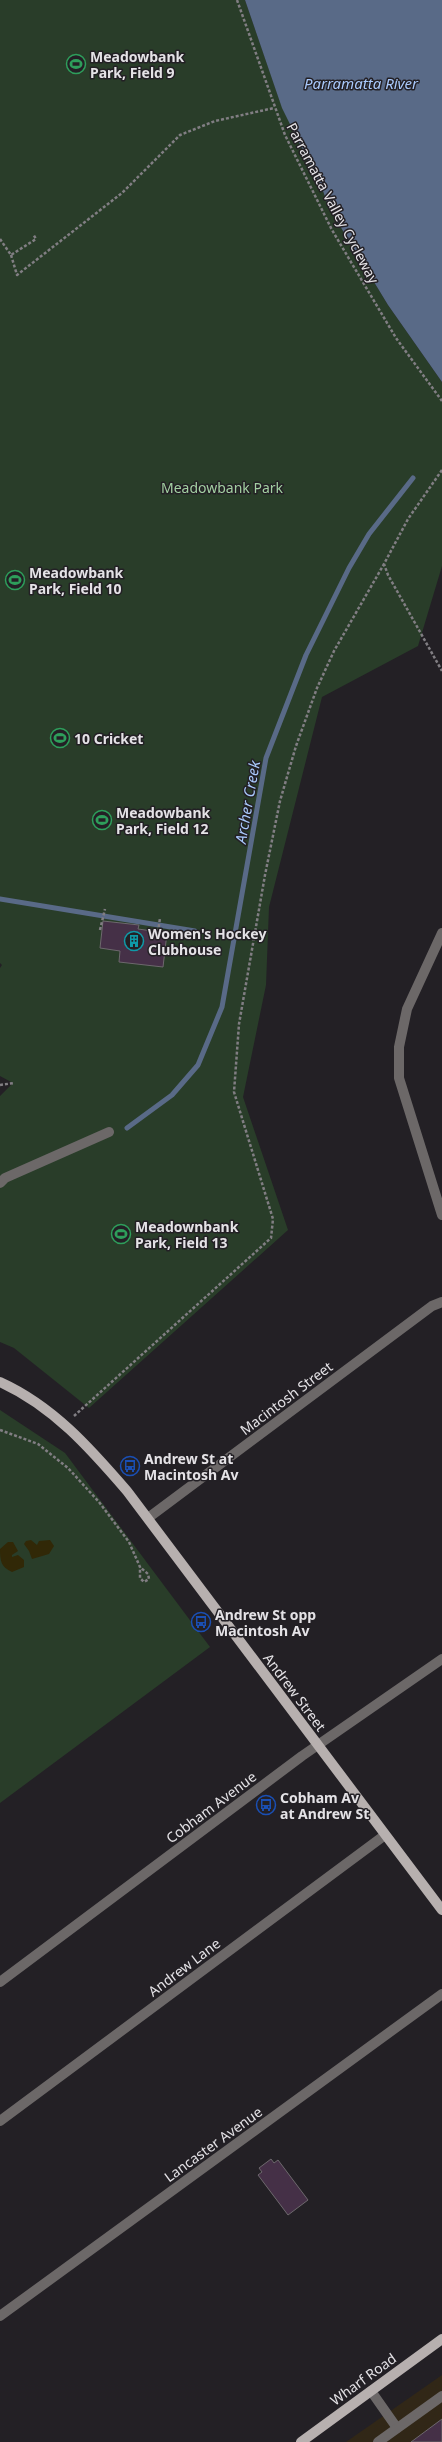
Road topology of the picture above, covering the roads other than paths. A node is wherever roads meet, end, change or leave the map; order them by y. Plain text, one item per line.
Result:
1 (442, 933) edge
2 (109, 1132) dead end
3 (0, 1183) edge
4 (442, 1215) edge
5 (442, 1302) edge
6 (0, 1382) edge
7 (148, 1518) junction
8 (442, 1659) edge
9 (318, 1746) junction
10 (385, 1834) junction
11 (442, 1910) edge
12 (0, 1982) edge
13 (442, 1994) edge
14 (0, 2121) edge
15 (0, 2316) edge
16 (442, 2339) edge
17 (371, 2391) junction
18 (442, 2396) edge
19 (397, 2428) junction
20 (301, 2442) edge
21 (378, 2442) edge

1 - 4 street
2 - 3 street
5 - 7 street, Macintosh Street
6 - 7 main road, Andrew Street
7 - 9 main road, Andrew Street
8 - 9 street, Cobham Avenue
9 - 10 main road, Andrew Street
9 - 12 street, Cobham Avenue
10 - 11 main road, Andrew Street
10 - 14 street, Andrew Lane
13 - 15 street, Lancaster Avenue
16 - 17 main road, Wharf Road
17 - 19 street
17 - 20 main road, Wharf Road
18 - 19 street
19 - 21 street

